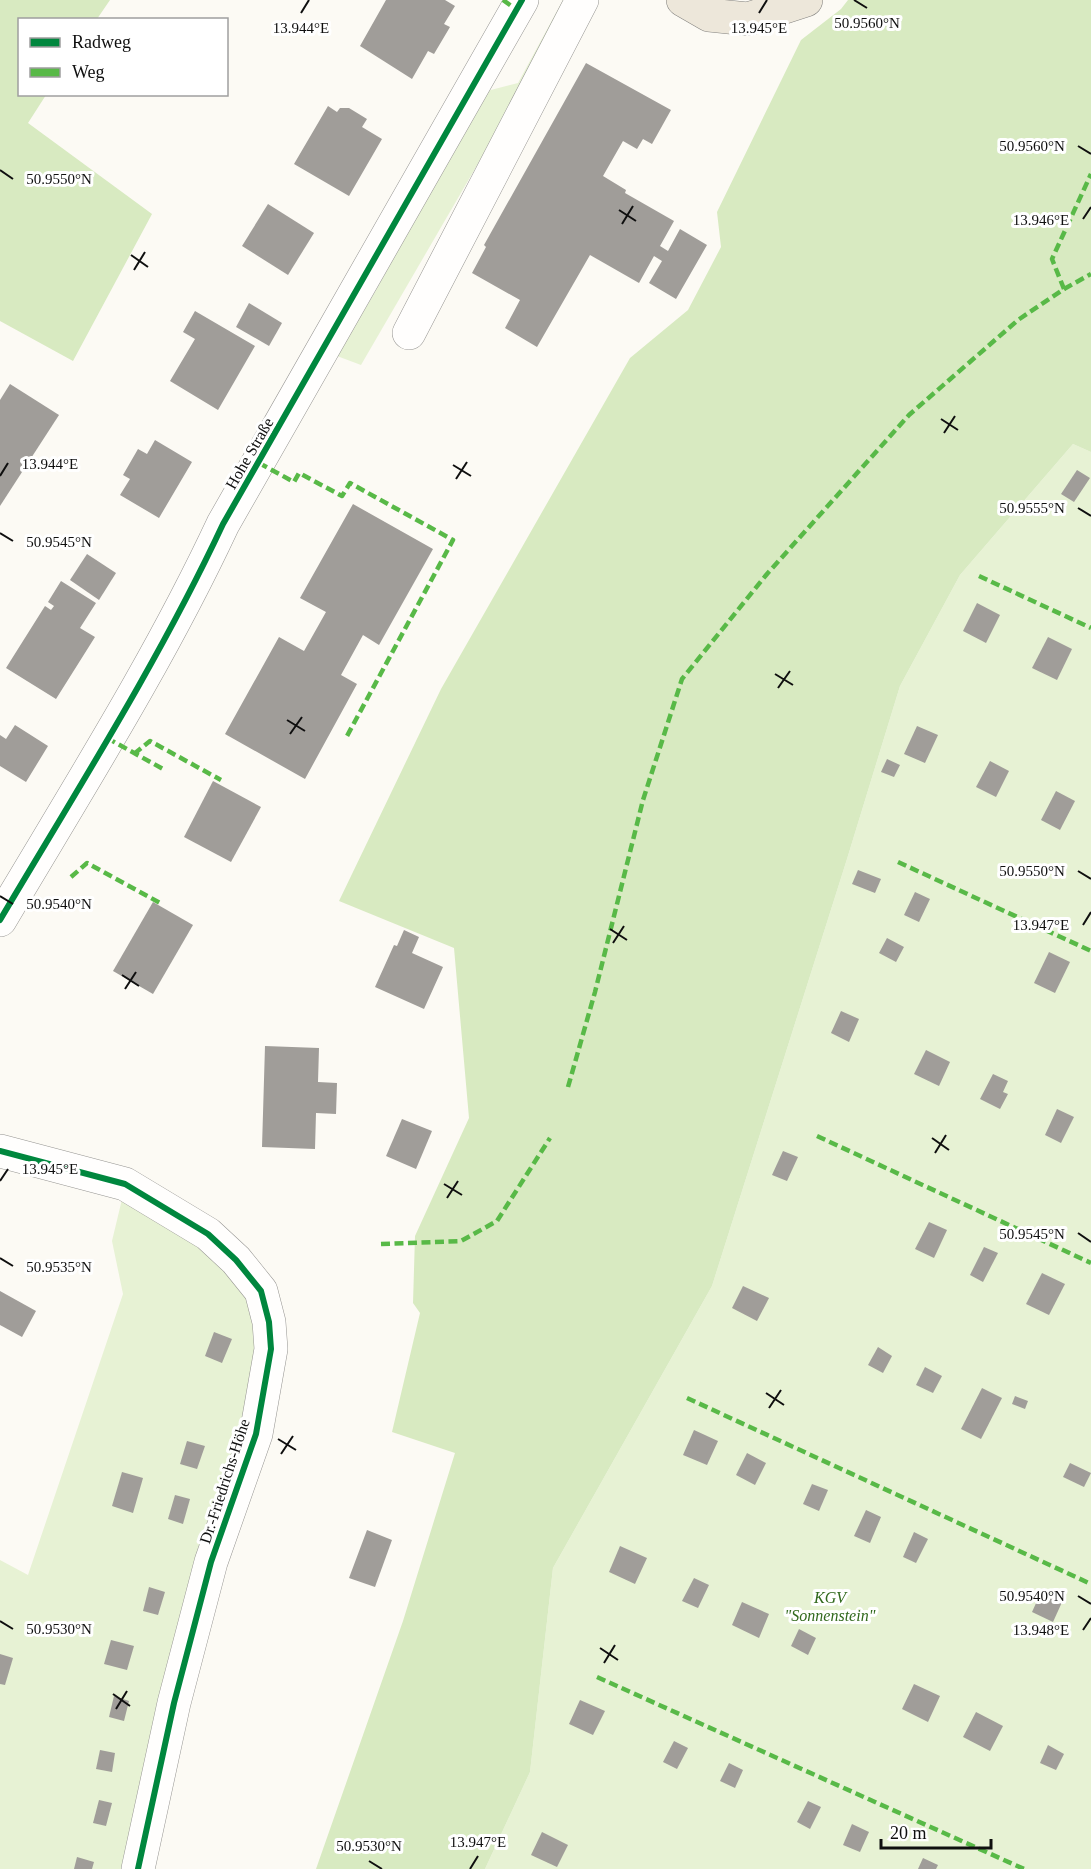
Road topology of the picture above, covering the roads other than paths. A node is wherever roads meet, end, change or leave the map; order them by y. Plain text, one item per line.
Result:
1 (522, 0) edge
2 (582, 0) edge
3 (683, 0) edge
4 (806, 0) edge
5 (409, 333) dead end
6 (0, 920) edge
7 (0, 1151) edge
8 (138, 1869) edge

1 - 6 street, Hohe Straße
2 - 5 street
3 - 4 main road
7 - 8 street, Dr.-Friedrichs-Höhe

